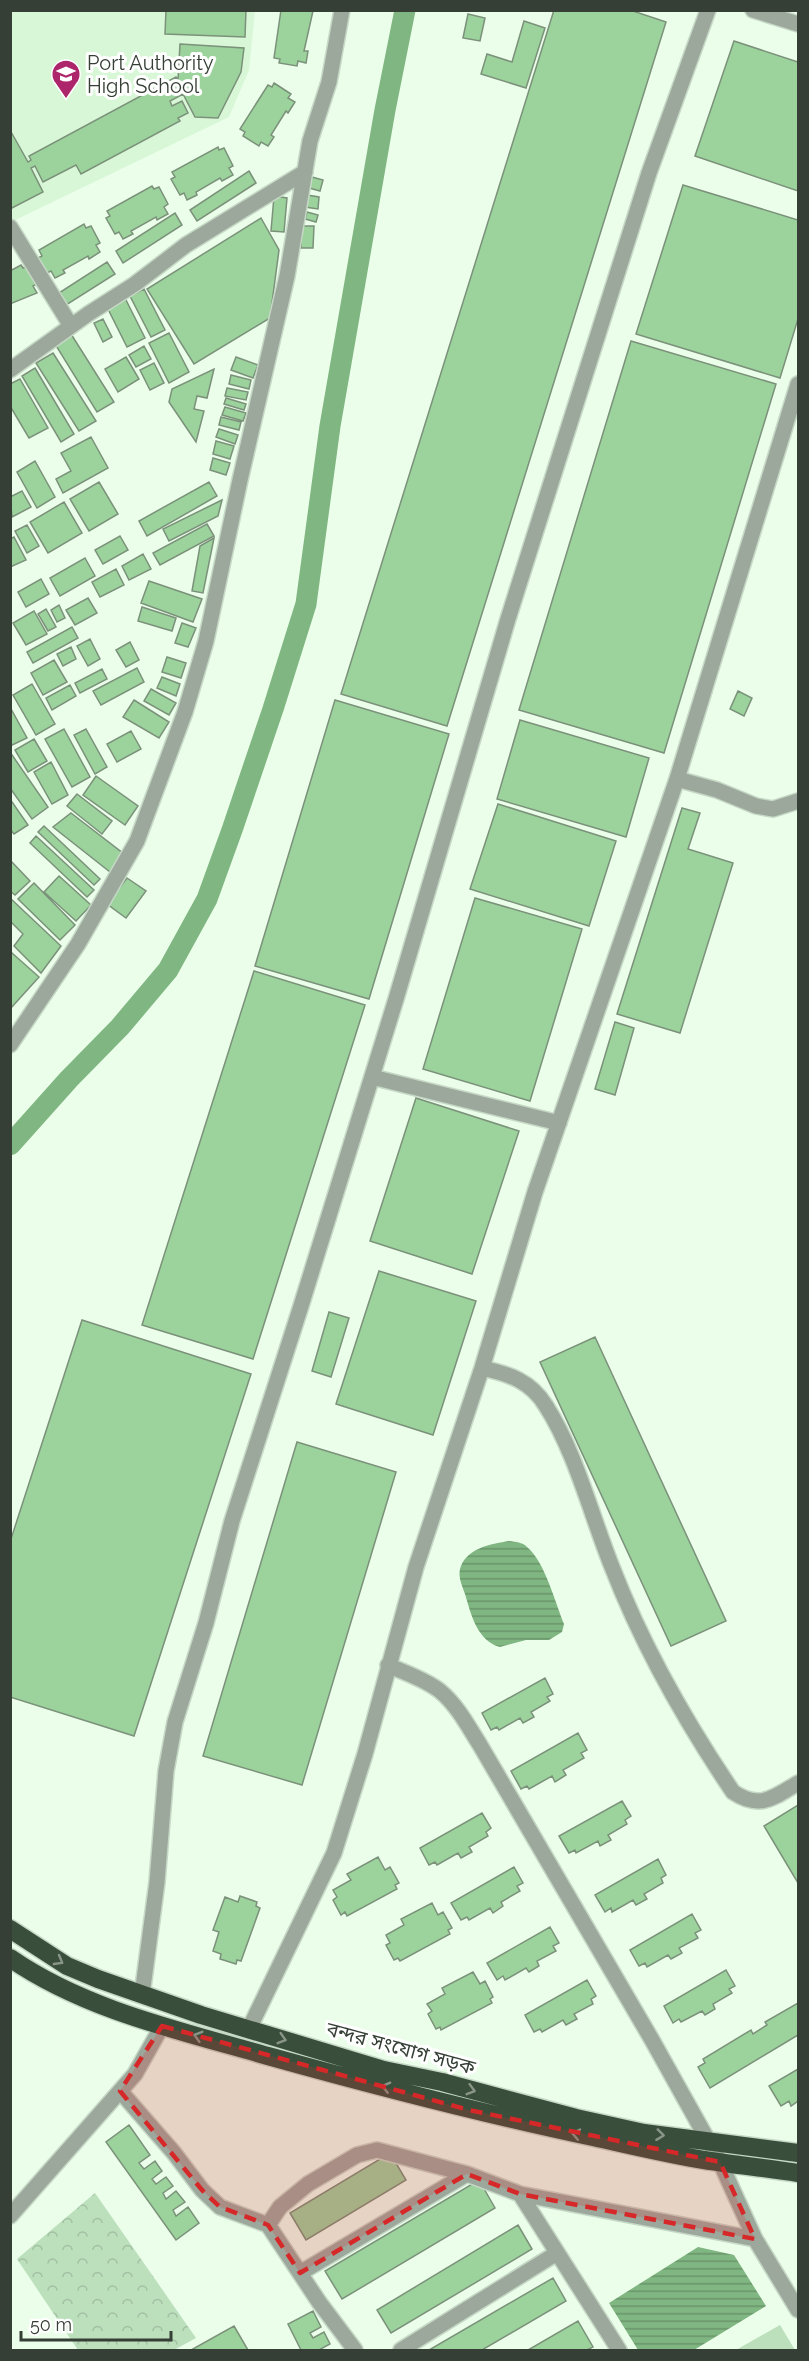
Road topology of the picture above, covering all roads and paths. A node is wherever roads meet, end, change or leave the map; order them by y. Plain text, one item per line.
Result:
1 (342, 10) edge
2 (708, 10) edge
3 (753, 10) edge
4 (798, 24) edge
5 (305, 172) junction
6 (10, 227) edge
7 (71, 327) junction
8 (10, 370) edge
9 (798, 384) edge
10 (677, 779) junction
11 (796, 807) edge
12 (10, 1045) edge
13 (372, 1077) junction
14 (559, 1123) junction
15 (482, 1368) junction
16 (388, 1665) junction
17 (798, 1783) edge
18 (10, 1929) edge
19 (10, 1958) edge
20 (142, 1995) junction
21 (162, 2026) junction
22 (249, 2029) junction
23 (120, 2091) junction
24 (708, 2141) junction
25 (798, 2153) edge
26 (720, 2162) junction
27 (798, 2173) edge
28 (467, 2174) junction
29 (520, 2194) junction
30 (10, 2216) edge
31 (268, 2225) junction
32 (755, 2240) junction
33 (557, 2253) junction
34 (300, 2273) junction
35 (798, 2310) edge
36 (355, 2350) edge
37 (401, 2350) edge
38 (620, 2350) edge

1 - 5 street
2 - 13 street
3 - 4 street
5 - 7 street
5 - 12 street
6 - 7 street
7 - 8 street
9 - 10 street
10 - 11 street
10 - 14 street
13 - 14 street
13 - 20 street
14 - 15 street
15 - 16 street
15 - 17 street
16 - 22 street
16 - 24 street
18 -> 20 highway, বন্দর সংযোগ সড়ক
19 - 21 highway
20 - 22 highway, বন্দর সংযোগ সড়ক
21 - 23 street
26 -> 21 highway
22 -> 24 highway, বন্দর সংযোগ সড়ক
23 - 30 street
23 - 31 street
24 - 25 highway, বন্দর সংযোগ সড়ক
24 - 26 street
26 - 27 highway
26 - 32 street
28 - 29 street
28 - 31 street
28 - 34 street
29 - 32 street
29 - 33 street
31 - 34 street
32 - 35 street
33 - 37 street
33 - 38 street
34 - 36 street

